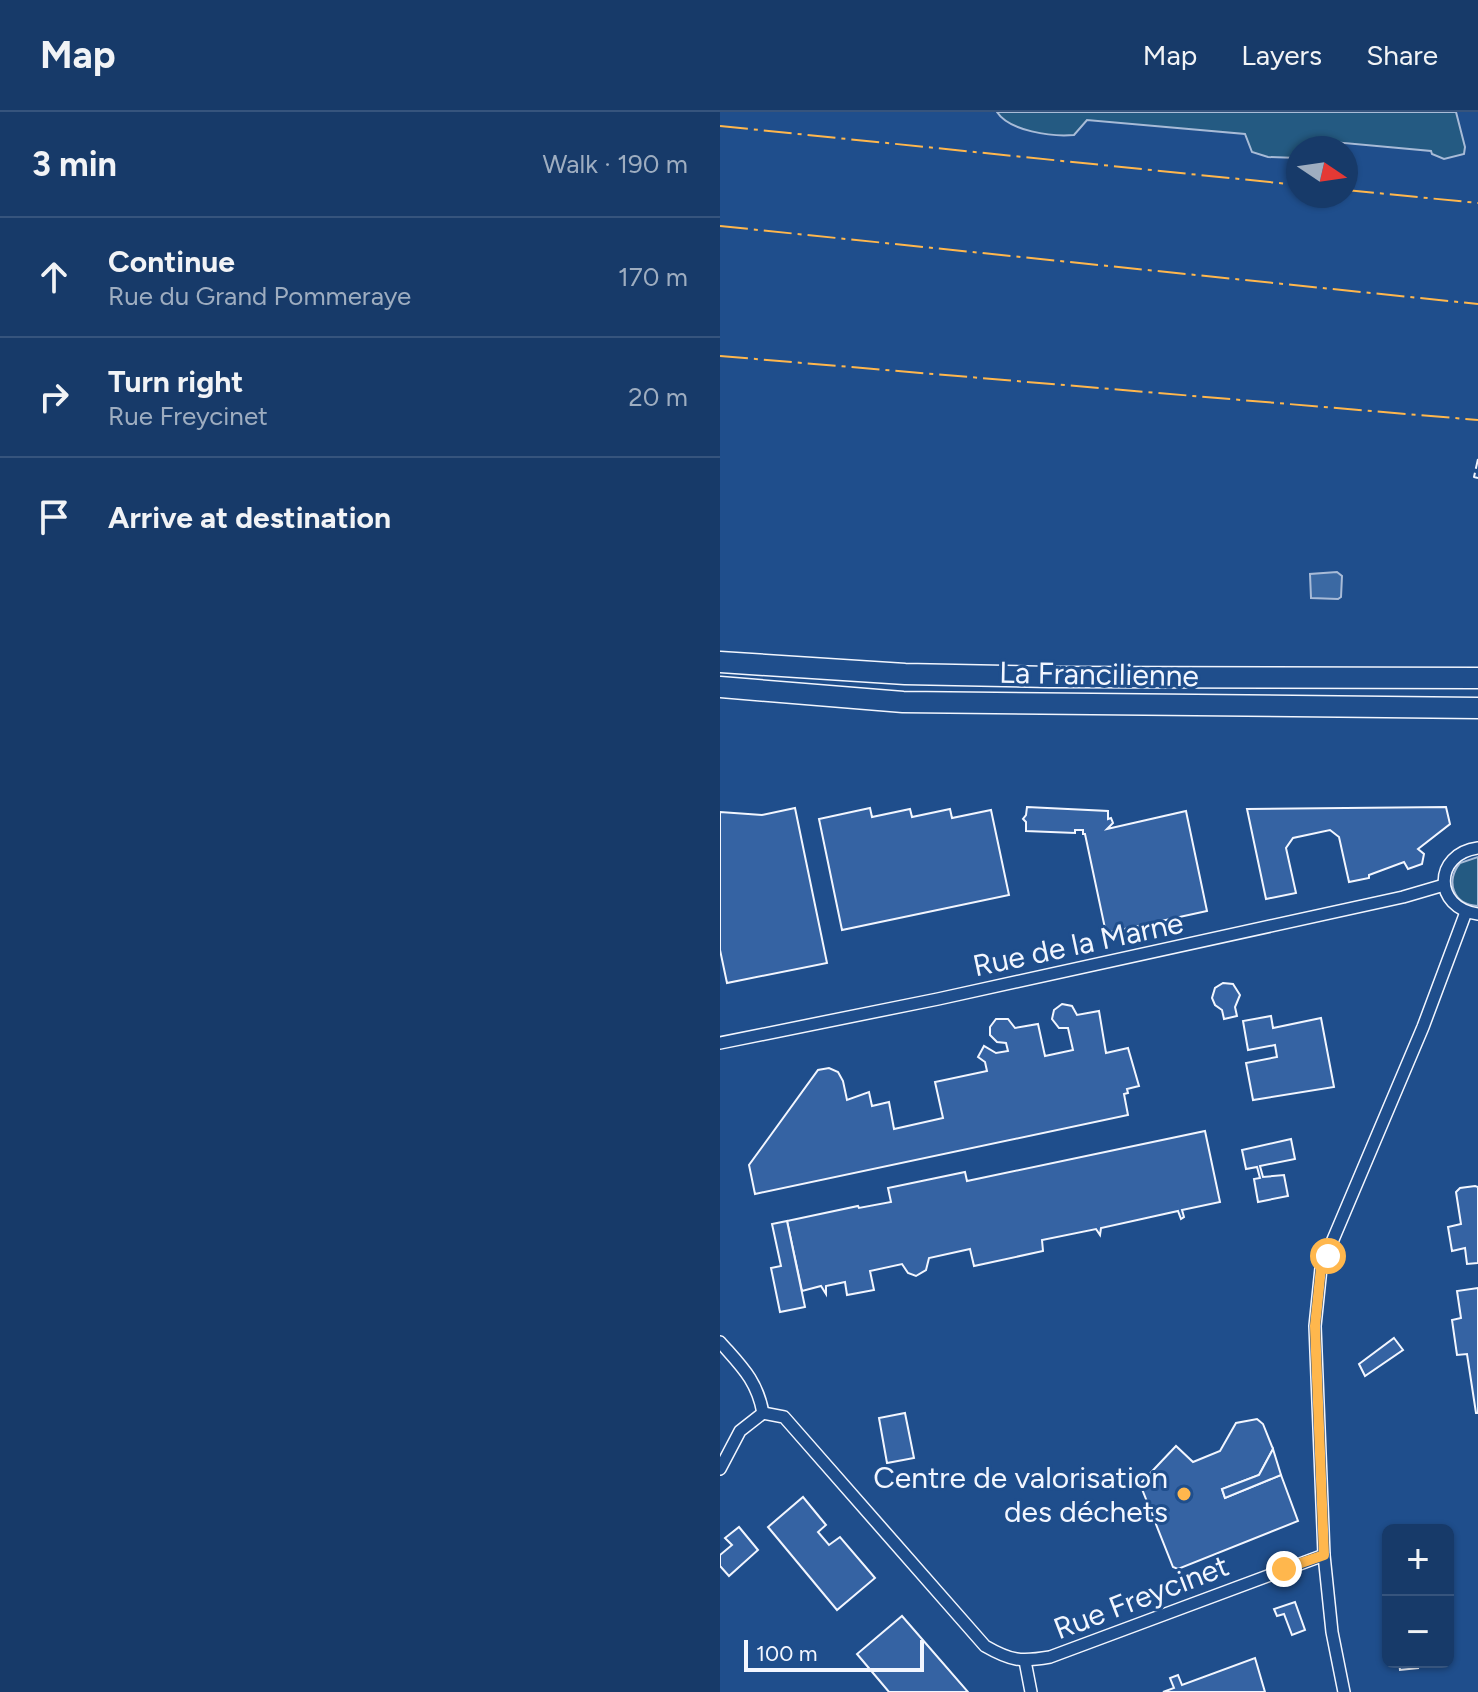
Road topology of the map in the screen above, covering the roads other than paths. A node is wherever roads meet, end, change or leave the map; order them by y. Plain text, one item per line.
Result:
1 (720, 662) edge
2 (1478, 678) edge
3 (720, 687) edge
4 (1478, 708) edge
5 (1478, 848) edge
6 (1444, 885) junction
7 (1472, 913) edge
8 (720, 1043) edge
9 (720, 1342) edge
10 (763, 1413) junction
11 (720, 1469) edge
12 (1324, 1555) junction
13 (1025, 1661) junction
14 (1031, 1692) edge
15 (1344, 1692) edge

1 - 2 highway, La Francilienne
3 - 4 highway, La Francilienne
5 - 6 street
6 - 7 street
6 - 8 street, Rue de la Marne
7 - 12 street
9 - 10 street
10 - 11 street
10 - 13 street
12 - 13 street, Rue Freycinet
12 - 15 street
13 - 14 street

